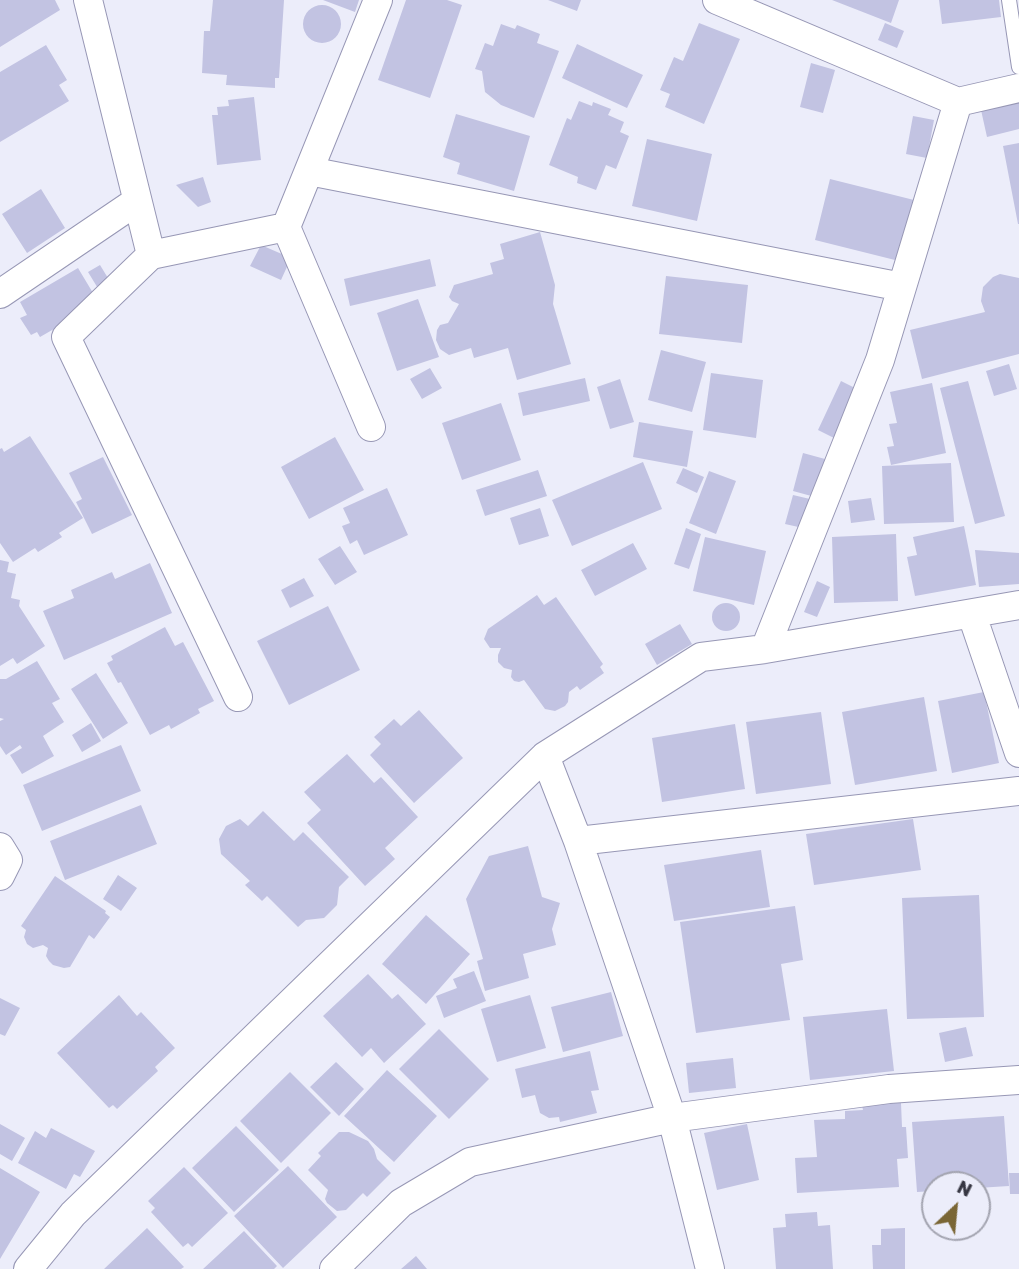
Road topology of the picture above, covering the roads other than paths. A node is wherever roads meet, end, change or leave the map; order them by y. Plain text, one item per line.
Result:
1 (88, 0) edge
2 (378, 0) edge
3 (717, 0) edge
4 (1009, 0) edge
5 (1019, 67) edge
6 (1019, 88) edge
7 (958, 102) junction
8 (309, 171) junction
9 (137, 201) junction
10 (286, 227) junction
11 (150, 256) junction
12 (902, 286) junction
13 (0, 294) edge
14 (371, 427) dead end
15 (1019, 605) edge
16 (972, 615) junction
17 (765, 649) junction
18 (237, 697) dead end
19 (1019, 753) edge
20 (545, 756) junction
21 (1019, 791) edge
22 (578, 841) junction
23 (0, 847) edge
24 (0, 876) edge
25 (1019, 1080) edge
26 (672, 1118) junction
27 (28, 1269) edge
28 (334, 1269) edge
29 (710, 1269) edge

1 - 9 street
2 - 8 street
3 - 7 street
4 - 5 lane
6 - 7 street
7 - 12 street
8 - 10 street
8 - 12 street
9 - 11 street
9 - 13 street
10 - 11 street
10 - 14 street
11 - 18 street
12 - 17 street
15 - 16 street
16 - 17 street
16 - 19 street
17 - 20 street
20 - 22 street
20 - 27 street
21 - 22 street
22 - 26 street
23 - 24 street
25 - 26 street
26 - 28 street
26 - 29 street

